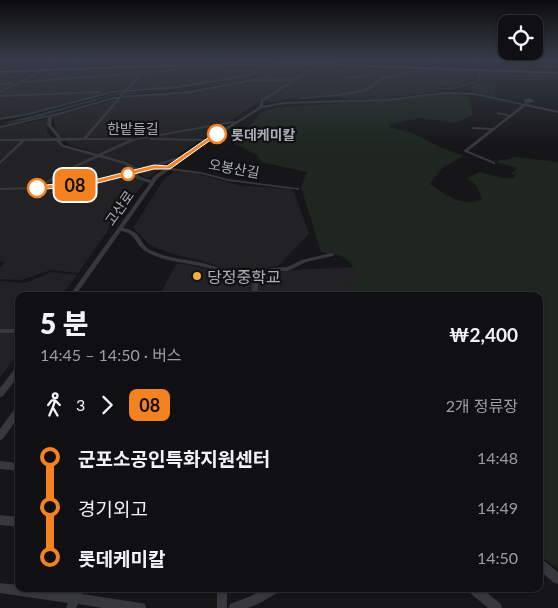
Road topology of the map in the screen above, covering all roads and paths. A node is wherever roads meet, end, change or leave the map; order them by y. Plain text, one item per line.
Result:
1 (147, 89) edge
2 (204, 89) edge
3 (280, 89) edge
4 (367, 89) edge
5 (125, 91) junction
6 (112, 92) junction
7 (0, 94) edge
8 (120, 97) junction
9 (295, 100) junction
10 (262, 101) junction
11 (300, 102) junction
12 (284, 103) junction
13 (526, 103) junction
14 (272, 104) junction
15 (261, 107) junction
16 (250, 112) junction
17 (558, 112) edge
18 (498, 113) dead end
19 (50, 116) junction
20 (511, 116) junction
21 (0, 119) edge
22 (234, 122) junction
23 (0, 127) edge
24 (474, 128) dead end
25 (494, 128) junction
26 (135, 139) junction
27 (0, 140) edge
28 (24, 140) junction
29 (57, 140) junction
30 (83, 140) junction
31 (208, 140) junction
32 (100, 154) junction
33 (186, 155) junction
34 (0, 163) edge
35 (494, 163) dead end
36 (154, 167) junction
37 (168, 168) junction
38 (147, 169) junction
39 (136, 172) junction
40 (162, 173) junction
41 (152, 182) junction
42 (37, 188) junction
43 (297, 188) dead end
44 (1, 189) edge
45 (120, 229) junction
46 (331, 255) dead end
47 (256, 280) junction
48 (75, 292) edge
49 (256, 292) edge
50 (0, 331) edge
51 (15, 331) edge
52 (15, 374) edge
53 (0, 394) edge
54 (15, 415) edge
55 (0, 436) edge
56 (0, 465) edge
57 (15, 466) edge
58 (0, 520) edge
59 (15, 522) edge
60 (543, 567) edge
61 (558, 579) edge
62 (0, 588) edge
63 (15, 590) edge
64 (30, 592) edge
65 (222, 592) edge
66 (267, 592) edge
67 (477, 592) edge
68 (75, 598) edge
69 (140, 608) edge
70 (222, 608) edge
71 (234, 608) edge
72 (496, 608) edge

1 - 5 street
2 - 8 street
3 - 10 street
4 - 9 street
5 - 6 street
5 - 8 street
6 - 7 street
6 - 21 street
8 - 19 street
8 - 30 street
9 - 11 street
9 - 12 street
9 - 14 street
10 - 14 street
10 - 15 street
10 - 16 street
11 - 12 street
11 - 13 street
12 - 14 street
13 - 17 street
13 - 20 street
14 - 15 street, 고산로
15 - 16 street, 고산로
16 - 22 street, 고산로
18 - 20 street
19 - 23 street
19 - 29 street
20 - 25 street
22 - 26 street
22 - 31 street, 고산로
24 - 25 street
25 - 35 street
26 - 30 street, 한밭들길
26 - 31 street, 한밭들길
26 - 32 street
27 - 28 street, 한밭들길
28 - 29 street, 한밭들길
28 - 34 street
29 - 30 street, 한밭들길
29 - 32 street
31 - 33 street, 고산로
32 - 39 street
32 - 42 street
33 - 36 street
33 - 37 street, 고산로
36 - 37 street, 오봉산길
36 - 38 street
37 - 40 street, 고산로
37 - 43 street, 오봉산길
38 - 39 street
38 - 40 street
39 - 41 street
39 - 42 street
40 - 41 street, 고산로
41 - 45 street, 고산로
42 - 44 street
45 - 47 street
45 - 48 street, 고산로
46 - 47 street
47 - 49 street
50 - 51 street
52 - 53 street
54 - 55 street
56 - 57 street
58 - 59 street
60 - 61 street
62 - 63 street
64 - 68 street
65 - 70 street
66 - 71 street
67 - 72 street
68 - 69 street

